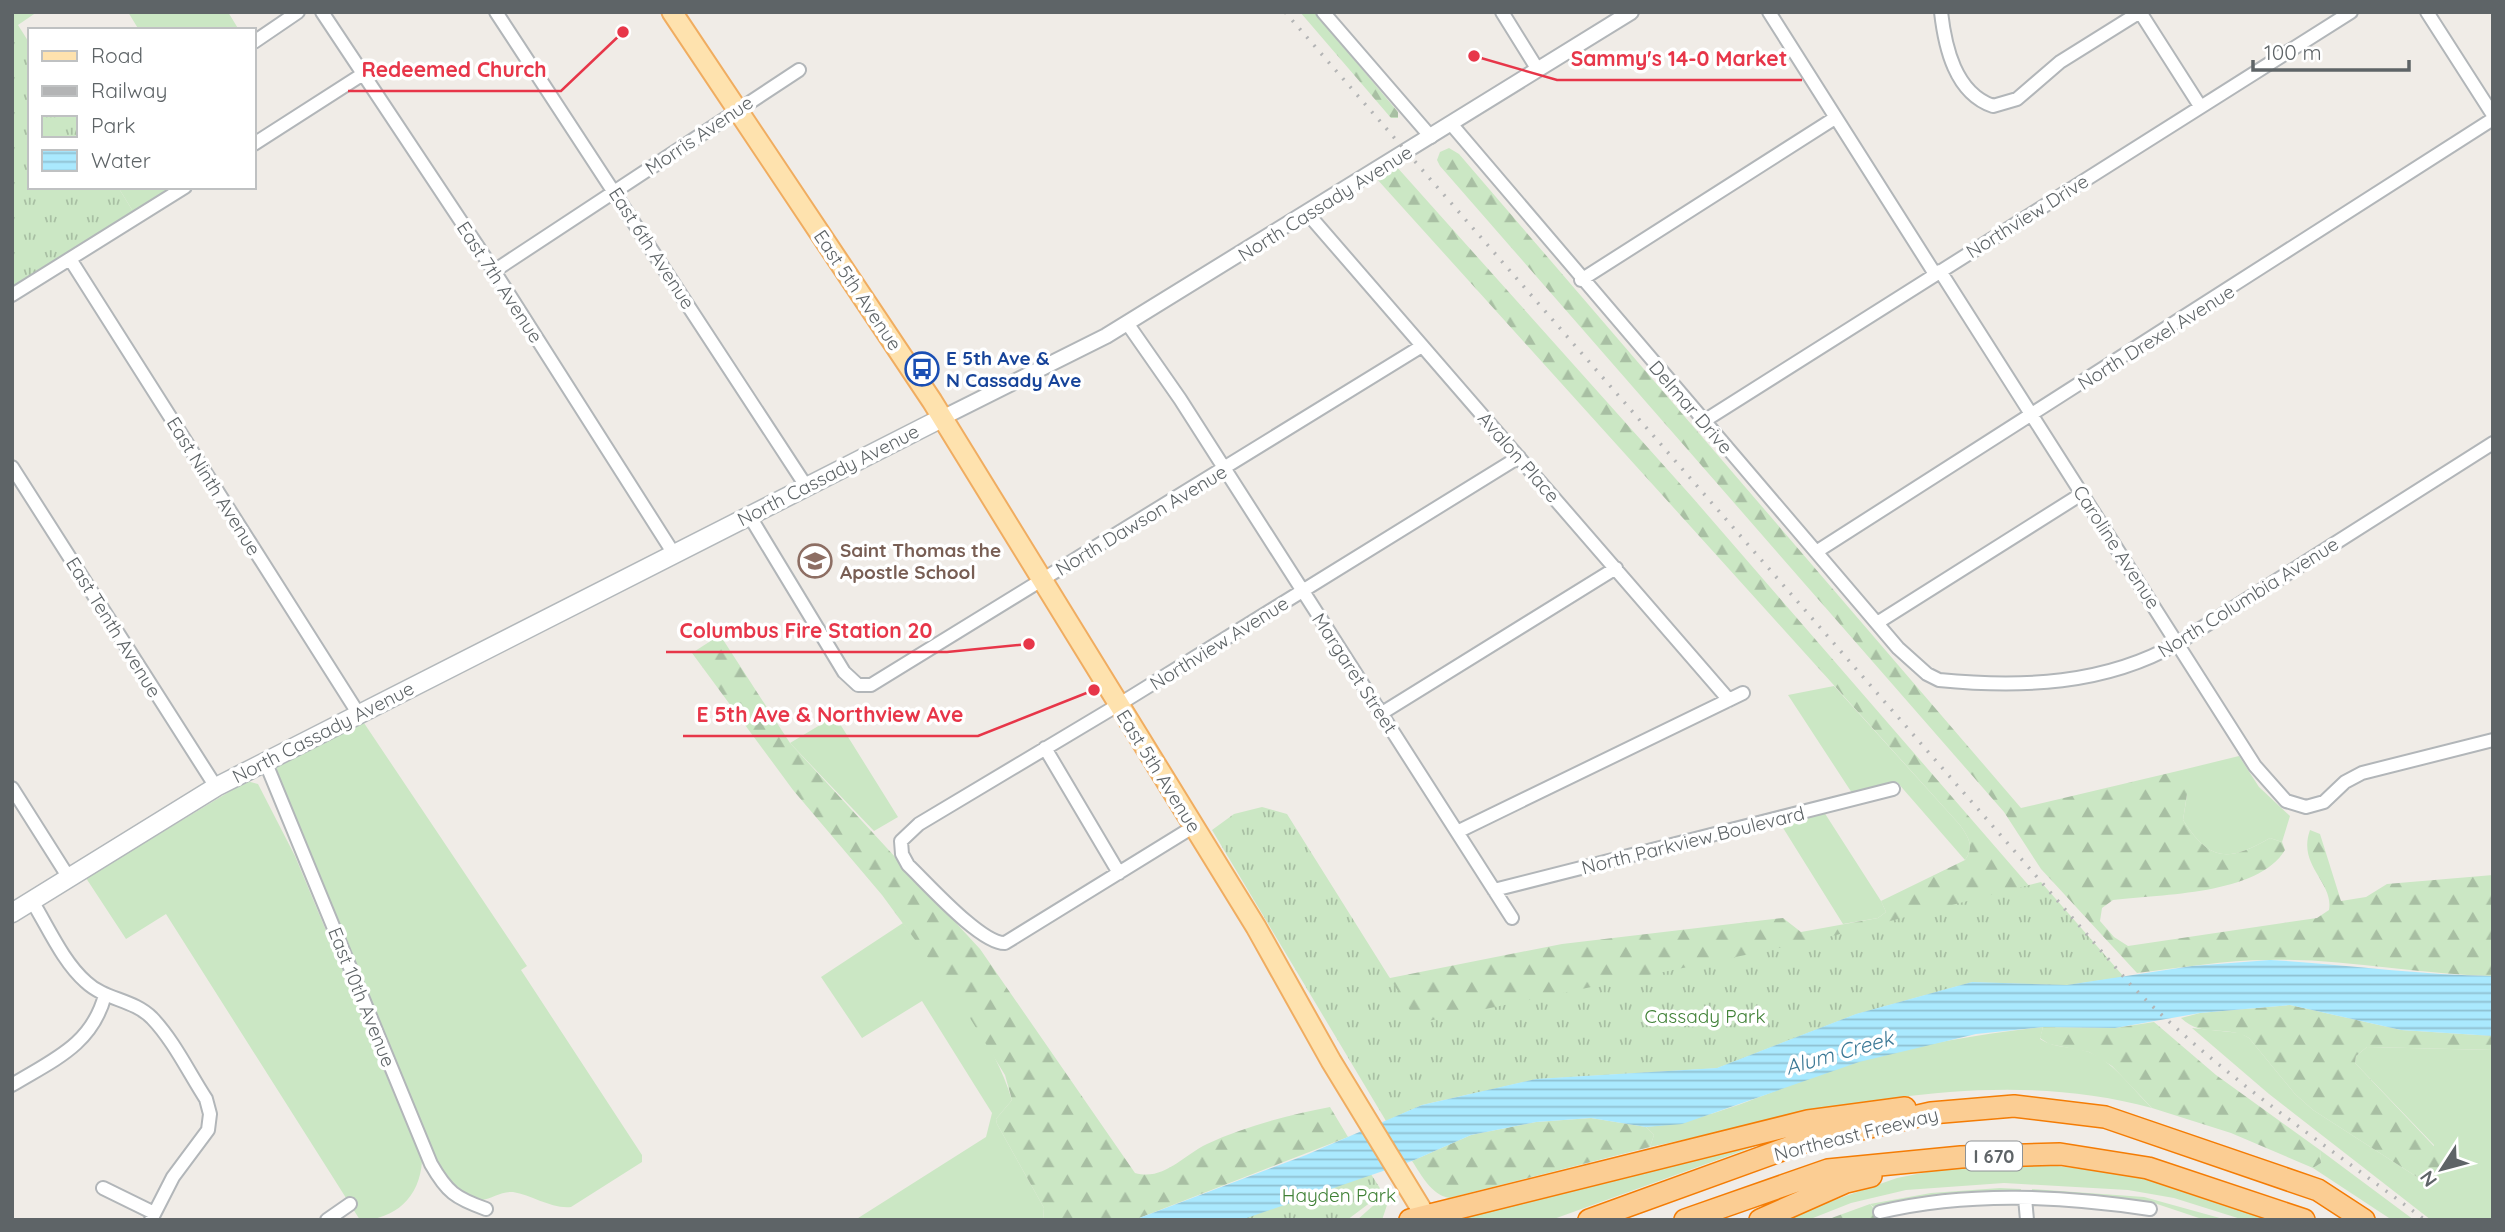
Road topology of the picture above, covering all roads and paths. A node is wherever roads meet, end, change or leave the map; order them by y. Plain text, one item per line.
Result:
1 (298, 12) edge
2 (322, 12) edge
3 (496, 12) edge
4 (672, 12) edge
5 (1323, 12) edge
6 (1502, 12) edge
7 (1631, 12) edge
8 (1769, 12) edge
9 (1941, 12) edge
10 (2140, 12) edge
11 (2351, 12) edge
12 (2427, 12) edge
13 (256, 41) edge
14 (799, 70) dead end
15 (1538, 70) junction
16 (363, 74) junction
17 (2200, 106) junction
18 (737, 108) junction
19 (2493, 117) edge
20 (1835, 118) junction
21 (1452, 125) junction
22 (1431, 137) junction
23 (256, 144) edge
24 (182, 189) edge
25 (614, 191) junction
26 (1308, 214) junction
27 (70, 259) junction
28 (495, 271) junction
29 (1938, 273) junction
30 (1581, 280) junction
31 (12, 295) edge
32 (1127, 323) junction
33 (1422, 346) junction
34 (2032, 415) junction
35 (942, 418) junction
36 (1704, 421) junction
37 (2493, 443) edge
38 (1519, 457) junction
39 (12, 467) edge
40 (1225, 469) junction
41 (806, 486) junction
42 (2082, 494) junction
43 (749, 515) junction
44 (1816, 552) junction
45 (674, 554) junction
46 (1616, 568) junction
47 (1042, 580) junction
48 (1303, 591) junction
49 (1877, 623) junction
50 (2178, 643) junction
51 (1939, 680) joint
52 (1743, 693) dead end
53 (1729, 700) junction
54 (1118, 705) junction
55 (358, 713) junction
56 (1381, 713) junction
57 (2493, 740) edge
58 (1045, 748) junction
59 (265, 761) junction
60 (216, 787) junction
61 (12, 788) edge
62 (1893, 789) dead end
63 (1193, 827) junction
64 (1457, 832) junction
65 (1119, 873) junction
66 (69, 878) junction
67 (1494, 890) junction
68 (32, 901) junction
69 (12, 914) edge
70 (1512, 918) dead end
71 (105, 995) junction
72 (12, 1085) edge
73 (1998, 1108) junction
74 (1934, 1161) junction
75 (103, 1188) dead end
76 (2025, 1198) junction
77 (350, 1204) dead end
78 (486, 1209) dead end
79 (2150, 1209) dead end
80 (1880, 1212) dead end
81 (153, 1217) edge
82 (1421, 1218) edge
83 (327, 1220) edge
84 (1588, 1220) edge
85 (1685, 1220) edge
86 (1759, 1220) edge
87 (2028, 1220) edge
88 (2304, 1220) edge
89 (2364, 1220) edge

1 - 13 street
2 - 16 street, East 7th Avenue
3 - 25 street, East 6th Avenue
4 - 18 main road, East 5th Avenue
5 - 22 street
6 - 15 street
7 - 15 street, North Cassady Avenue
8 - 20 street, Caroline Avenue
9 - 10 street
10 - 17 street
11 - 17 street, Northview Drive
12 - 19 street
14 - 18 street, Morris Avenue
15 - 21 street, North Cassady Avenue
16 - 23 street
16 - 28 street, East 7th Avenue
17 - 29 street, Northview Drive
18 - 25 street, Morris Avenue
18 - 35 main road, East 5th Avenue
19 - 34 street, North Drexel Avenue
20 - 29 street, Caroline Avenue
20 - 30 street
21 - 22 street, North Cassady Avenue
21 - 30 street, Delmar Drive
22 - 26 street, North Cassady Avenue
24 - 27 street
25 - 28 street, Morris Avenue
25 - 41 street, East 6th Avenue
26 - 32 street, North Cassady Avenue
26 - 33 street, Avalon Place
27 - 31 street
27 - 55 street, East Ninth Avenue
28 - 45 street, East 7th Avenue
29 - 34 street, Caroline Avenue
29 - 36 street, Northview Drive
30 - 36 street, Delmar Drive
32 - 35 street, North Cassady Avenue
32 - 40 street, Margaret Street
33 - 38 street, Avalon Place
33 - 40 street, North Dawson Avenue
34 - 42 street, Caroline Avenue
34 - 44 street, North Drexel Avenue
35 - 41 main road, North Cassady Avenue
35 - 47 main road, East 5th Avenue
36 - 44 street, Delmar Drive
37 - 50 street, North Columbia Avenue
38 - 46 street, Avalon Place
38 - 48 street, Northview Avenue
39 - 60 street, East Tenth Avenue
40 - 47 street, North Dawson Avenue
40 - 48 street, Margaret Street
41 - 43 main road, North Cassady Avenue
42 - 49 street
42 - 50 street, Caroline Avenue
43 - 45 main road, North Cassady Avenue
43 - 47 street, North Dawson Avenue
44 - 49 street, Delmar Drive
45 - 55 main road, North Cassady Avenue
46 - 53 street, Avalon Place
46 - 56 street
47 - 54 main road, East 5th Avenue
48 - 54 street, Northview Avenue
48 - 56 street, Margaret Street
49 - 51 street, Delmar Drive
50 - 51 street, North Columbia Avenue
50 - 57 street, Caroline Avenue
52 - 53 street
53 - 64 street
54 - 58 street, Northview Avenue
54 - 63 main road, East 5th Avenue
55 - 59 main road, North Cassady Avenue
56 - 64 street, Margaret Street
58 - 65 street
58 - 65 street, Northview Avenue
59 - 60 main road, North Cassady Avenue
59 - 78 street, East 10th Avenue
60 - 66 main road, North Cassady Avenue
61 - 66 street
62 - 67 street, North Parkview Boulevard
63 - 65 street
63 - 82 main road, East 5th Avenue
64 - 67 street, Margaret Street
66 - 68 main road, North Cassady Avenue
67 - 70 street, Margaret Street
68 - 69 main road, North Cassady Avenue
68 - 71 street
71 - 72 street
71 - 81 street
73 - 82 highway
73 - 84 highway, Northeast Freeway
73 - 89 highway, Northeast Freeway
74 - 85 highway, Northeast Freeway / I 670
74 - 86 highway
74 - 88 highway, Northeast Freeway / I 670
75 - 81 street
76 - 79 street
76 - 80 street
76 - 87 street
77 - 83 street

